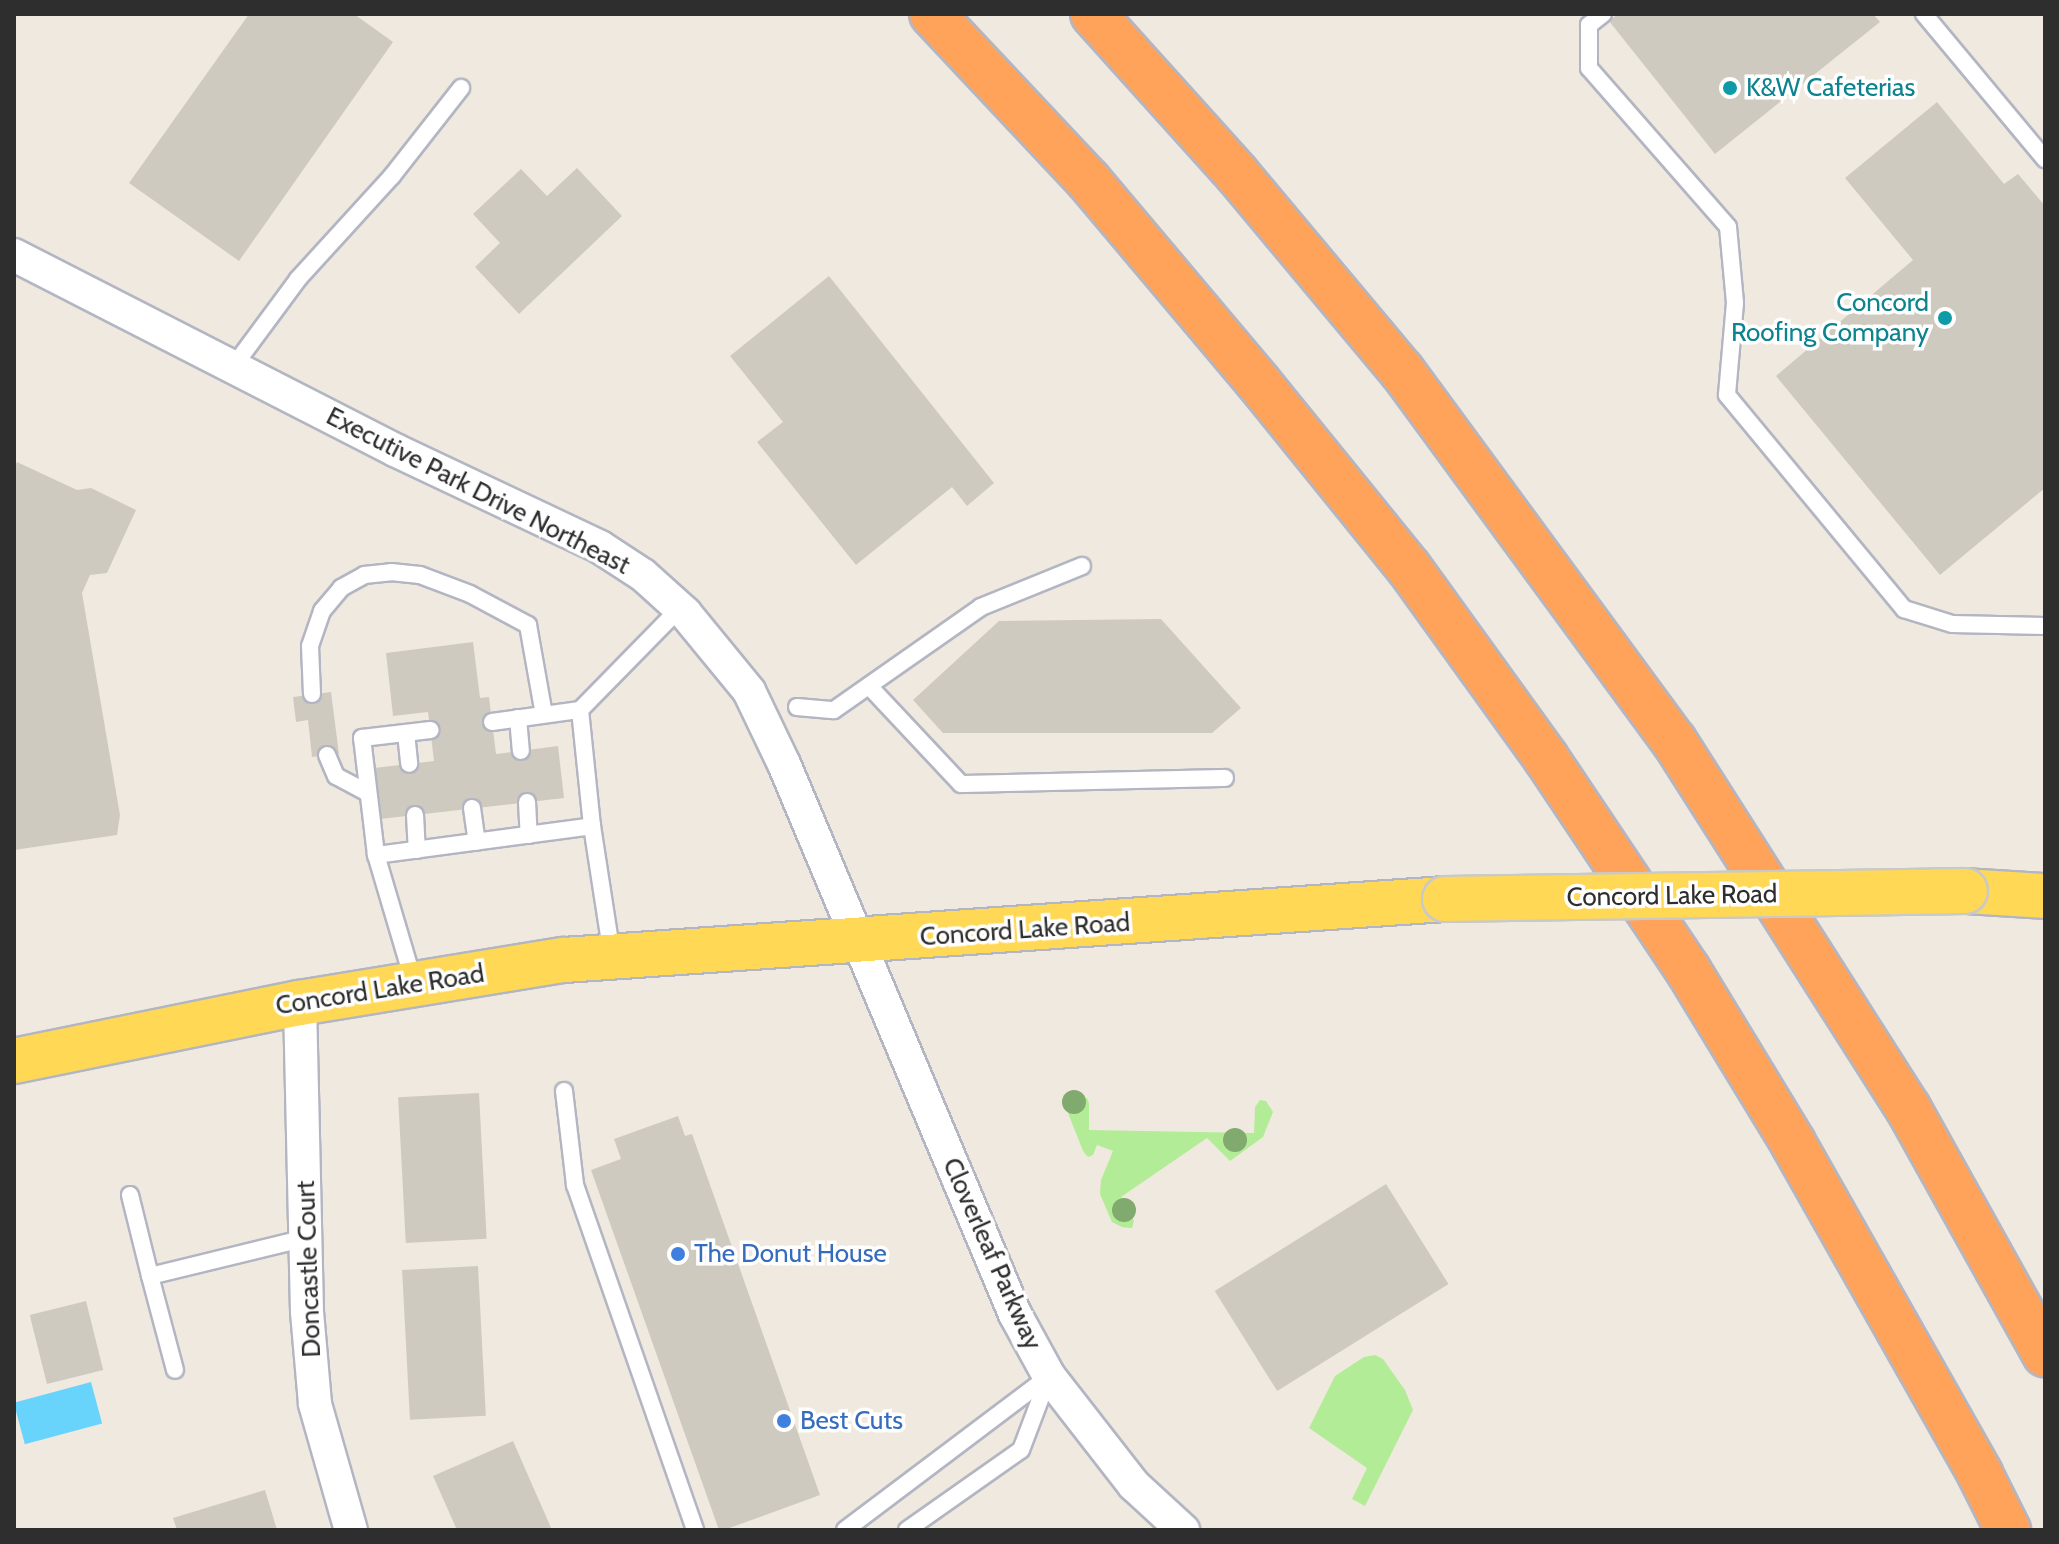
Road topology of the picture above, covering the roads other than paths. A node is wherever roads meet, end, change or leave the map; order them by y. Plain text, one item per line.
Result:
1 (932, 14) edge
2 (1093, 14) edge
3 (1603, 14) edge
4 (1924, 14) edge
5 (461, 88) dead end
6 (2045, 159) edge
7 (14, 255) edge
8 (233, 367) junction
9 (1082, 566) dead end
10 (680, 608) junction
11 (2045, 626) edge
12 (869, 686) junction
13 (312, 694) dead end
14 (797, 707) dead end
15 (580, 710) junction
16 (544, 715) junction
17 (518, 718) junction
18 (492, 722) dead end
19 (431, 730) dead end
20 (406, 733) junction
21 (521, 751) dead end
22 (327, 755) dead end
23 (409, 764) dead end
24 (1225, 778) dead end
25 (368, 793) junction
26 (527, 802) dead end
27 (472, 808) dead end
28 (415, 815) dead end
29 (592, 826) junction
30 (529, 835) junction
31 (477, 842) junction
32 (417, 850) junction
33 (376, 855) junction
34 (2045, 896) edge
35 (857, 942) junction
36 (613, 956) junction
37 (414, 985) junction
38 (300, 1003) junction
39 (14, 1061) edge
40 (564, 1091) dead end
41 (130, 1195) dead end
42 (306, 1238) junction
43 (150, 1276) junction
44 (2045, 1354) edge
45 (175, 1370) dead end
46 (1049, 1376) junction
47 (351, 1530) edge
48 (695, 1530) edge
49 (845, 1530) edge
50 (907, 1530) edge
51 (1183, 1530) edge
52 (2008, 1530) edge

1 - 52 highway
2 - 44 highway
3 - 11 lane
4 - 6 lane
5 - 8 lane
7 - 8 street, Executive Park Drive Northeast
8 - 10 street, Executive Park Drive Northeast
9 - 12 lane
10 - 15 lane
10 - 35 street, Executive Park Drive Northeast
12 - 14 lane
12 - 24 lane
13 - 16 lane
15 - 16 lane
15 - 29 lane
16 - 17 lane
17 - 18 lane
17 - 21 lane
19 - 20 lane
20 - 23 lane
20 - 25 lane
22 - 25 lane
25 - 33 lane
26 - 30 lane
27 - 31 lane
28 - 32 lane
29 - 30 lane
29 - 36 lane
30 - 31 lane
31 - 32 lane
32 - 33 lane
33 - 37 lane
34 - 35 main road, Concord Lake Road, bridge
35 - 36 main road, Concord Lake Road
35 - 46 street, Cloverleaf Parkway
36 - 37 main road, Concord Lake Road
37 - 38 main road, Concord Lake Road
38 - 39 main road, Concord Lake Road
38 - 42 street, Doncastle Court
40 - 48 lane
41 - 43 lane
42 - 43 lane
42 - 47 street, Doncastle Court
43 - 45 lane
46 - 49 lane
46 - 50 lane
46 - 51 street, Cloverleaf Parkway

